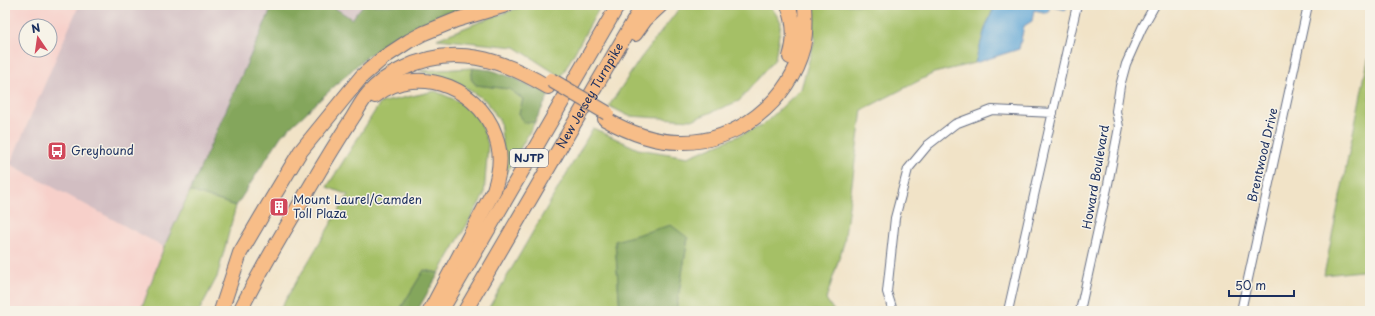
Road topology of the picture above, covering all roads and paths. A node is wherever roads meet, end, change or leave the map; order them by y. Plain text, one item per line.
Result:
1 (506, 5) edge
2 (618, 5) edge
3 (643, 5) edge
4 (660, 5) edge
5 (788, 5) edge
6 (805, 5) edge
7 (1077, 5) edge
8 (1155, 5) edge
9 (1308, 5) edge
10 (550, 84) junction
11 (334, 110) junction
12 (1053, 113) junction
13 (606, 116) junction
14 (353, 117) junction
15 (551, 165) junction
16 (227, 294) junction
17 (240, 309) edge
18 (217, 311) edge
19 (221, 311) edge
20 (430, 311) edge
21 (440, 311) edge
22 (465, 311) edge
23 (893, 311) edge
24 (1008, 311) edge
25 (1080, 311) edge
26 (1241, 311) edge

1 - 11 highway
2 - 21 highway, New Jersey Turnpike / NJTP
3 - 15 highway, New Jersey Turnpike / NJTP
4 - 15 highway
5 - 13 highway
6 - 13 highway
7 - 12 street
8 - 25 street, Howard Boulevard
9 - 26 street, Brentwood Drive
10 - 11 highway
10 - 13 highway
10 - 14 highway
11 - 16 highway
12 - 23 street
12 - 24 street
14 - 17 highway
14 - 20 highway
15 - 22 highway, New Jersey Turnpike / NJTP
16 - 18 highway
16 - 19 highway

